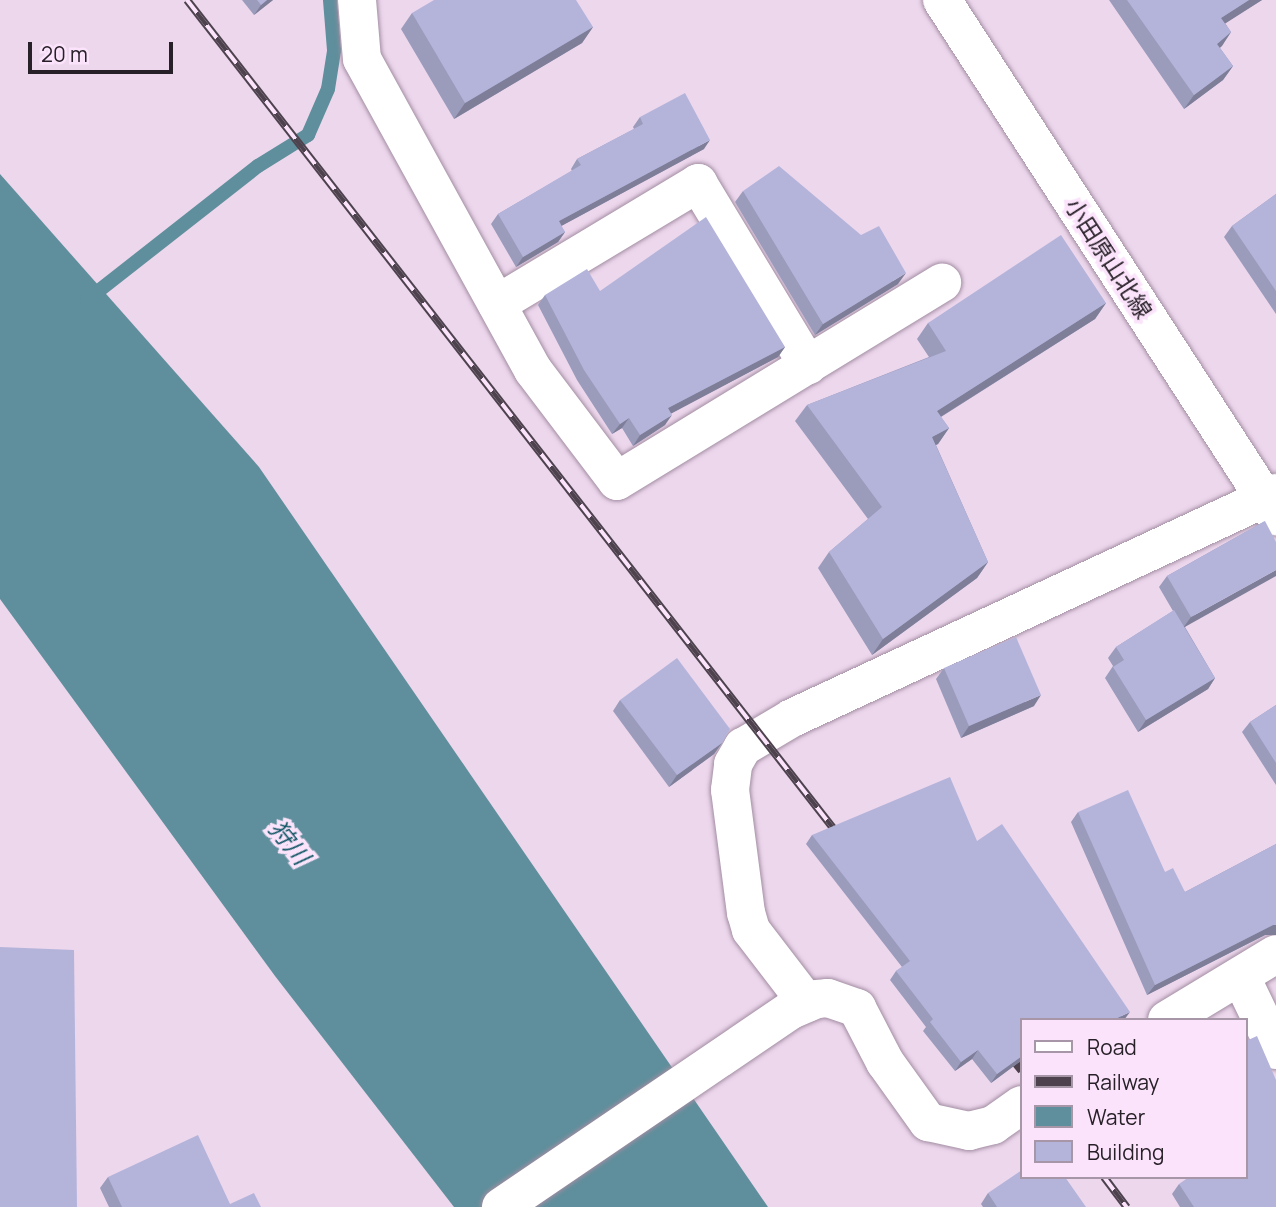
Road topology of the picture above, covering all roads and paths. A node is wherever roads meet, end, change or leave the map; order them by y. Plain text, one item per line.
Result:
1 (356, 0) edge
2 (942, 0) edge
3 (942, 283) dead end
4 (497, 304) junction
5 (808, 365) junction
6 (1272, 502) edge
7 (1276, 954) edge
8 (1241, 977) junction
9 (799, 1006) junction
10 (1170, 1018) edge
11 (1276, 1051) edge
12 (1020, 1106) edge
13 (502, 1207) edge

1 - 4 street
2 - 6 street, 小田原山北線
3 - 5 street
4 - 5 street
4 - 5 street
6 - 9 street
7 - 8 street
8 - 10 street
8 - 11 street
9 - 12 street
9 - 13 street

